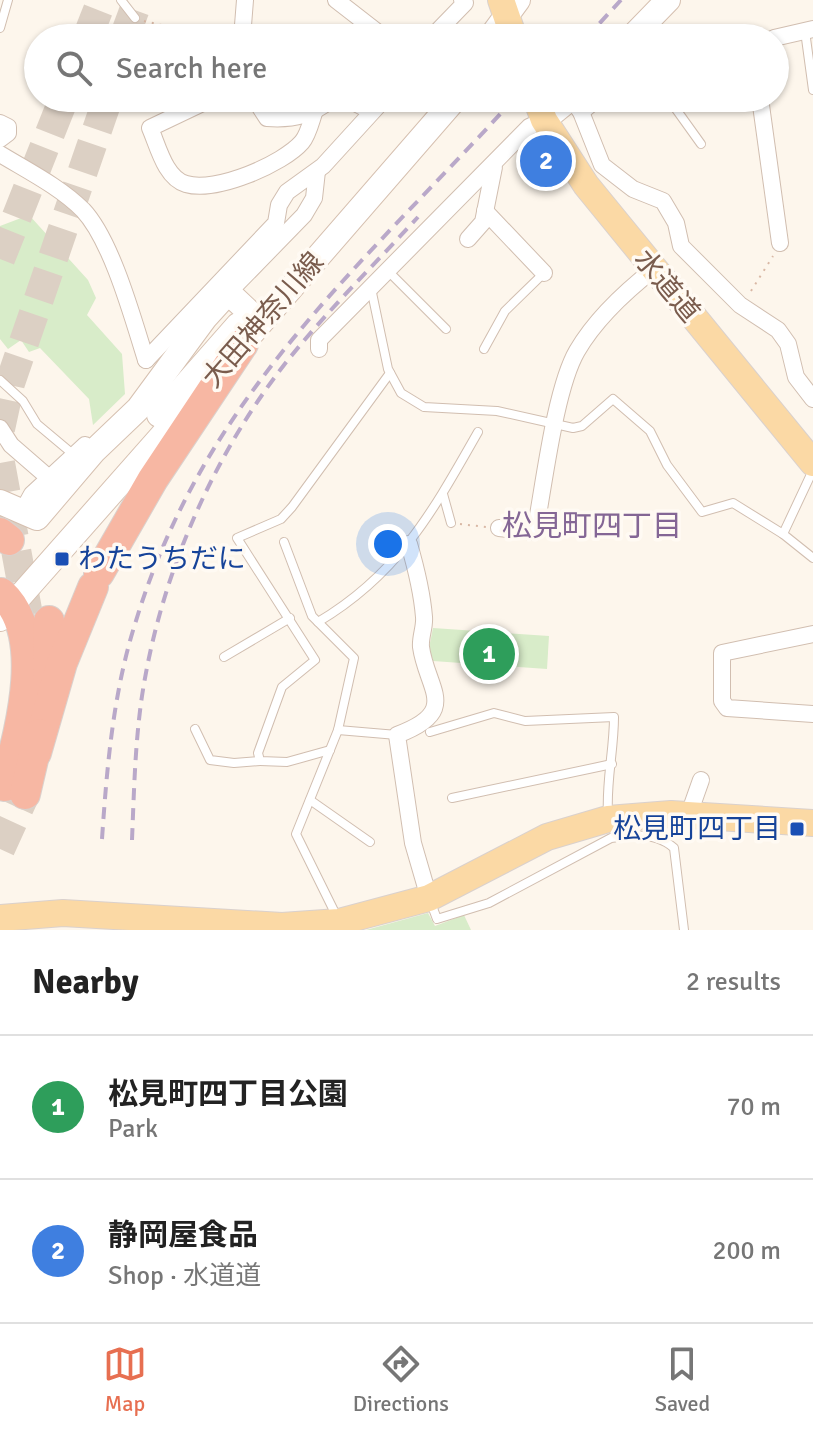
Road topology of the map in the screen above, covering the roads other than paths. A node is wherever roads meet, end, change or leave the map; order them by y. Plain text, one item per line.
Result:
1 (8, 0) edge
2 (121, 0) edge
3 (245, 0) edge
4 (336, 0) edge
5 (462, 0) edge
6 (531, 0) edge
7 (668, 0) edge
8 (135, 18) road end
9 (507, 23) edge
10 (243, 24) edge
11 (367, 24) edge
12 (445, 24) edge
13 (645, 24) edge
14 (0, 28) edge
15 (809, 29) edge
16 (789, 34) edge
17 (813, 90) edge
18 (184, 112) edge
19 (263, 112) edge
20 (370, 112) edge
21 (426, 112) edge
22 (444, 112) edge
23 (538, 112) edge
24 (542, 112) edge
25 (578, 112) edge
26 (678, 112) edge
27 (762, 112) edge
28 (314, 113) joint
29 (0, 123) edge
30 (0, 139) edge
31 (701, 144) dead end
32 (0, 154) edge
33 (494, 166) junction
34 (317, 171) junction
35 (485, 211) junction
36 (468, 239) dead end
37 (780, 243) road end
38 (654, 269) junction
39 (388, 271) junction
40 (544, 273) joint
41 (371, 288) junction
42 (225, 296) junction
43 (249, 312) junction
44 (446, 329) dead end
45 (243, 344) junction
46 (319, 349) dead end
47 (484, 349) dead end
48 (390, 373) junction
49 (0, 380) edge
50 (813, 399) edge
51 (556, 426) junction
52 (0, 428) edge
53 (478, 432) dead end
54 (79, 450) joint
55 (813, 463) edge
56 (813, 470) edge
57 (49, 478) junction
58 (443, 494) junction
59 (11, 507) edge
60 (451, 523) road end
61 (499, 528) road end
62 (783, 534) junction
63 (64, 535) junction
64 (284, 542) dead end
65 (409, 544) junction
66 (813, 558) edge
67 (7, 580) edge
68 (290, 618) junction
69 (49, 621) tunnel mouth
70 (318, 622) junction
71 (813, 634) edge
72 (224, 657) dead end
73 (813, 714) edge
74 (195, 729) dead end
75 (338, 730) junction
76 (430, 732) dead end
77 (397, 735) junction
78 (200, 740) junction
79 (191, 745) dead end
80 (330, 750) junction
81 (36, 753) junction
82 (260, 761) junction
83 (612, 764) junction
84 (701, 780) dead end
85 (452, 798) dead end
86 (310, 800) junction
87 (689, 814) junction
88 (608, 819) junction
89 (813, 823) edge
90 (370, 842) dead end
91 (429, 898) junction
92 (0, 918) edge
93 (186, 925) edge
94 (340, 926) edge
95 (283, 928) edge
96 (684, 930) edge

1 - 14 lane
2 - 8 lane
3 - 10 street
4 - 11 street
5 - 12 street
6 - 9 main road
7 - 13 main road
15 - 16 street
15 - 17 lane
18 - 28 street
19 - 28 street
20 - 34 street
21 - 43 main road, 大田神奈川線
22 - 45 main road, 大田神奈川線
23 - 33 street
24 - 38 main road, 水道道
25 - 50 street
26 - 31 lane
27 - 37 street
29 - 30 street
32 - 34 street
33 - 35 street
33 - 39 street
34 - 42 street
35 - 36 street
35 - 40 street
38 - 51 street
38 - 55 main road, 水道道
39 - 41 street
39 - 44 lane
40 - 47 lane
41 - 46 street
41 - 48 lane
42 - 43 main road, 大田神奈川線
42 - 59 main road, 大田神奈川線
43 - 63 main road, 大田神奈川線
45 - 63 main road, 大田神奈川線
45 - 81 highway
48 - 51 lane
48 - 68 lane
49 - 54 lane
51 - 61 street
51 - 62 lane
52 - 57 street
53 - 58 lane
54 - 57 street
56 - 62 lane
57 - 59 street
58 - 60 lane
58 - 65 lane
62 - 66 lane
63 - 67 main road
64 - 70 lane
65 - 70 lane
65 - 77 street
67 - 81 highway
68 - 72 lane
68 - 82 lane
69 - 81 highway
70 - 75 lane
71 - 73 street
74 - 78 lane
75 - 77 lane
75 - 80 lane
76 - 83 lane
77 - 91 street
78 - 79 lane
78 - 82 lane
80 - 82 lane
80 - 86 lane
83 - 85 lane
83 - 88 lane
84 - 87 street
86 - 90 lane
86 - 94 lane
87 - 88 main road
87 - 89 main road
88 - 91 main road
91 - 94 main road
91 - 96 lane
92 - 93 main road
93 - 95 main road
94 - 95 main road

